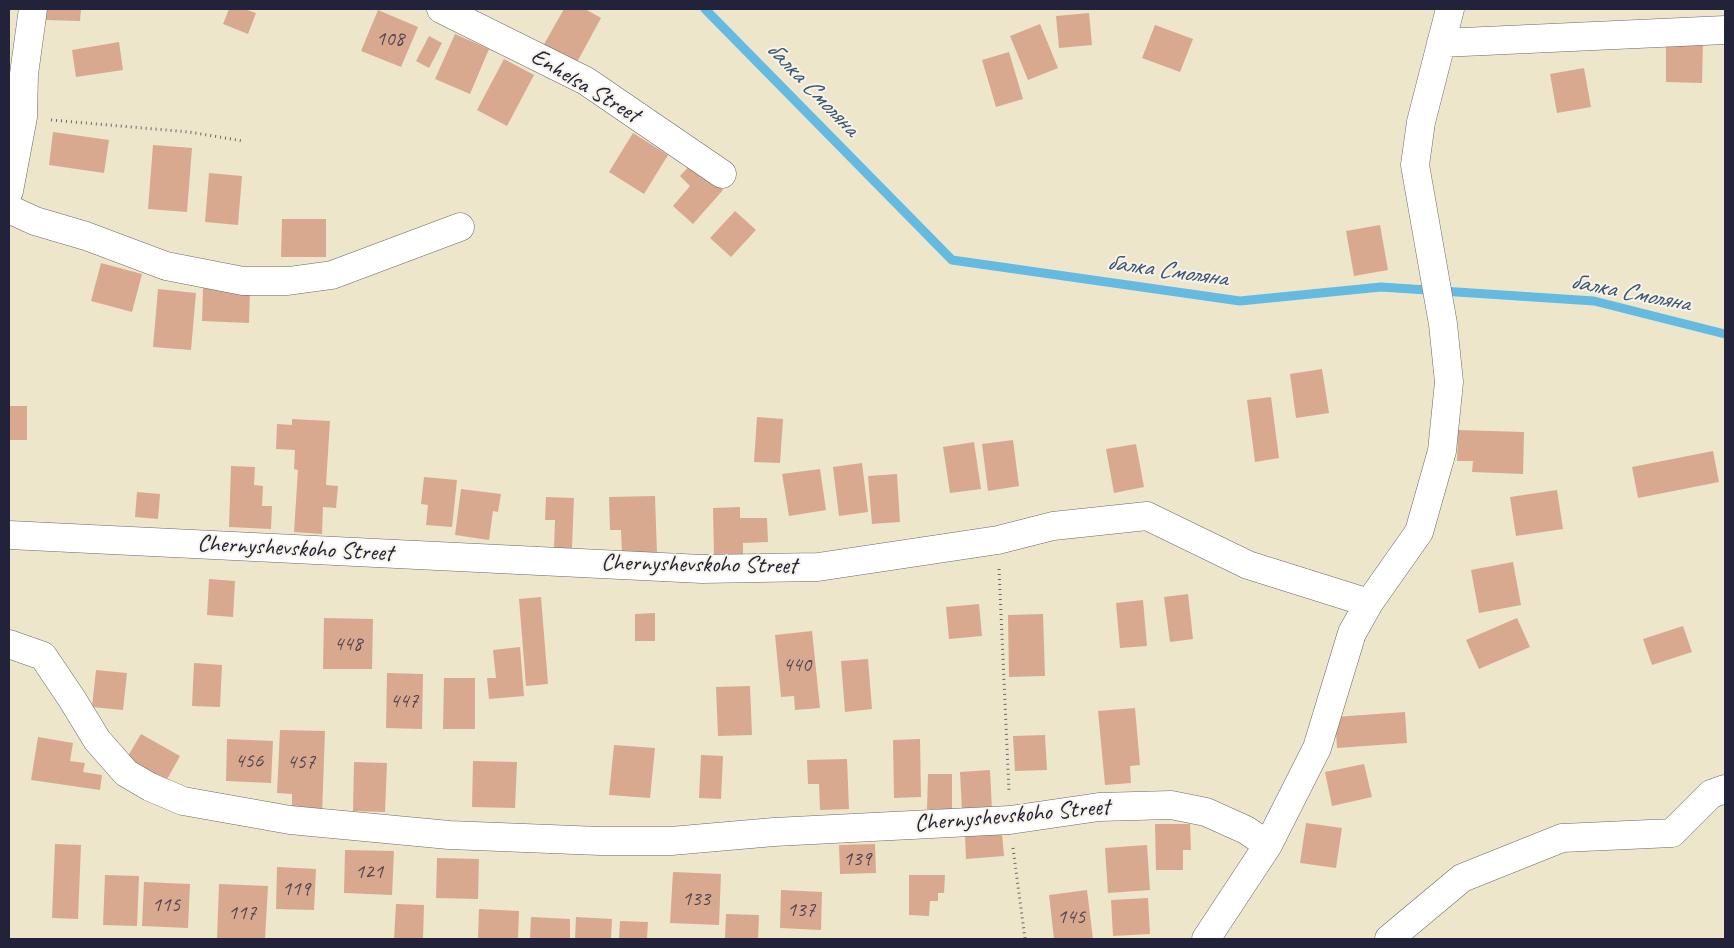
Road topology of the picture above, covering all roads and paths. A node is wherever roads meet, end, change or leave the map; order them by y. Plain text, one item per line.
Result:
1 (32, 9) edge
2 (441, 9) edge
3 (1450, 9) edge
4 (1725, 30) edge
5 (1441, 42) junction
6 (23, 117) junction
7 (243, 141) dead end
8 (722, 174) dead end
9 (9, 191) edge
10 (9, 209) edge
11 (460, 227) dead end
12 (9, 535) edge
13 (998, 540) junction
14 (1370, 603) junction
15 (9, 644) edge
16 (1725, 789) edge
17 (1010, 820) junction
18 (1268, 845) junction
19 (1025, 939) edge
20 (1206, 939) edge
21 (1388, 939) edge

1 - 6 street
2 - 8 street, Enhelsa Street
3 - 5 street
4 - 5 street
5 - 14 street
6 - 7 path
6 - 9 street
10 - 11 street
12 - 13 street, Chernyshevskoho Street
13 - 14 street, Chernyshevskoho Street
13 - 17 path
14 - 18 street
15 - 17 street, Chernyshevskoho Street
16 - 21 street
17 - 18 street, Chernyshevskoho Street
17 - 19 path
18 - 20 street

